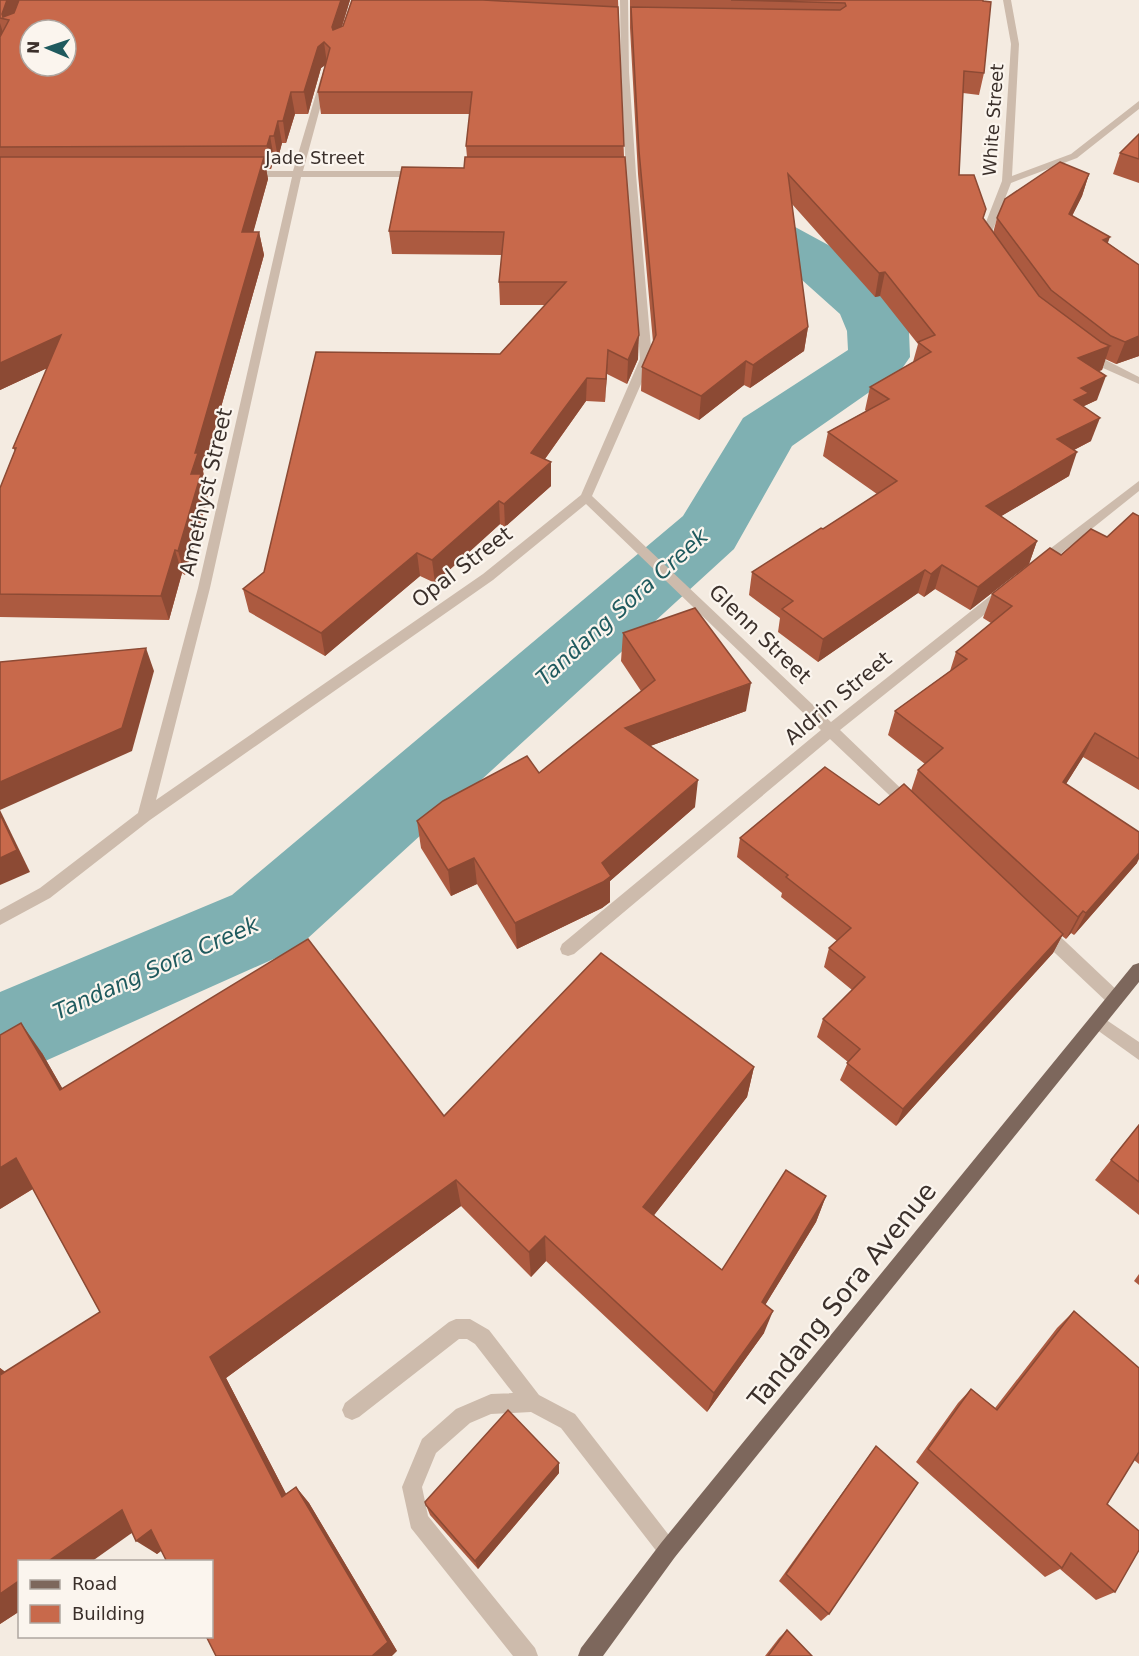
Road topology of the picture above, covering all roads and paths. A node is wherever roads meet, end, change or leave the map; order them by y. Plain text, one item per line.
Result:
1 (624, 0) edge
2 (1007, 0) edge
3 (614, 23) edge
4 (624, 23) junction
5 (636, 24) edge
6 (327, 69) edge
7 (1139, 104) edge
8 (241, 174) edge
9 (297, 174) junction
10 (436, 174) edge
11 (1007, 182) junction
12 (990, 249) edge
13 (1081, 349) edge
14 (1139, 381) edge
15 (1139, 485) edge
16 (586, 497) junction
17 (831, 732) junction
18 (917, 813) edge
19 (145, 816) junction
20 (0, 918) edge
21 (1029, 918) edge
22 (568, 949) dead end
23 (1139, 970) edge
24 (1115, 999) junction
25 (1100, 1022) junction
26 (1139, 1052) edge
27 (532, 1402) junction
28 (352, 1410) dead end
29 (668, 1550) junction
30 (527, 1656) edge
31 (590, 1656) edge

1 - 4 street, Opal Street
2 - 11 street, White Street
3 - 4 street
4 - 5 street
4 - 16 street, Opal Street
6 - 9 street, Amethyst Street
7 - 11 street
8 - 9 street, Jade Street
9 - 10 street, Jade Street
9 - 19 street, Amethyst Street
11 - 12 street, White Street
13 - 14 street
15 - 17 street, Aldrin Street
16 - 17 street, Glenn Street
16 - 19 street, Opal Street
17 - 18 street, Glenn Street
17 - 22 street, Aldrin Street
19 - 20 street, Opal Street
21 - 24 street
23 - 24 main road, Tandang Sora Avenue
24 - 25 main road, Tandang Sora Avenue
25 - 26 street
25 - 29 main road, Tandang Sora Avenue
27 - 28 street
27 - 29 street
27 - 30 street
29 - 31 main road, Tandang Sora Avenue

